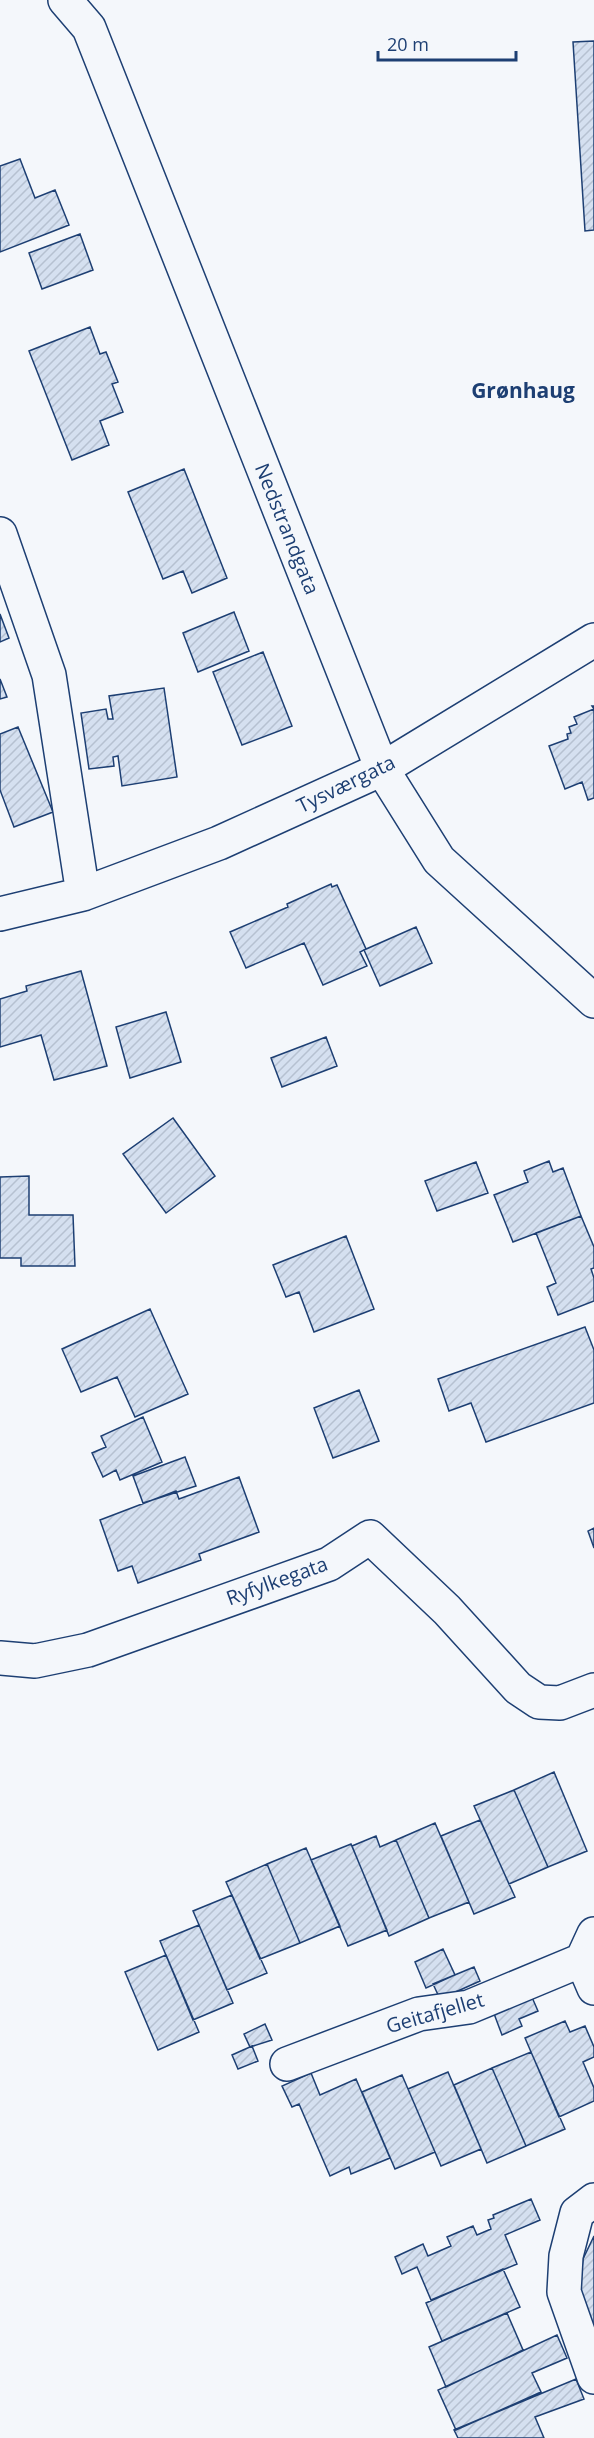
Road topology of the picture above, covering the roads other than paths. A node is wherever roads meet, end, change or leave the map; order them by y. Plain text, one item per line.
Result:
1 (65, 0) edge
2 (0, 534) edge
3 (594, 640) edge
4 (382, 769) junction
5 (82, 894) junction
6 (0, 914) edge
7 (594, 1001) edge
8 (0, 1658) edge
9 (594, 1690) edge
10 (590, 1960) edge
11 (287, 2064) dead end
12 (594, 2200) edge
13 (594, 2378) edge

1 - 4 street, Nedstrandgata
2 - 5 street
3 - 4 street, Tysværgata
4 - 5 street, Tysværgata
4 - 7 street, Nedstrandgata
5 - 6 street, Tysværgata
8 - 9 street, Ryfylkegata
10 - 11 street, Geitafjellet
12 - 13 street

